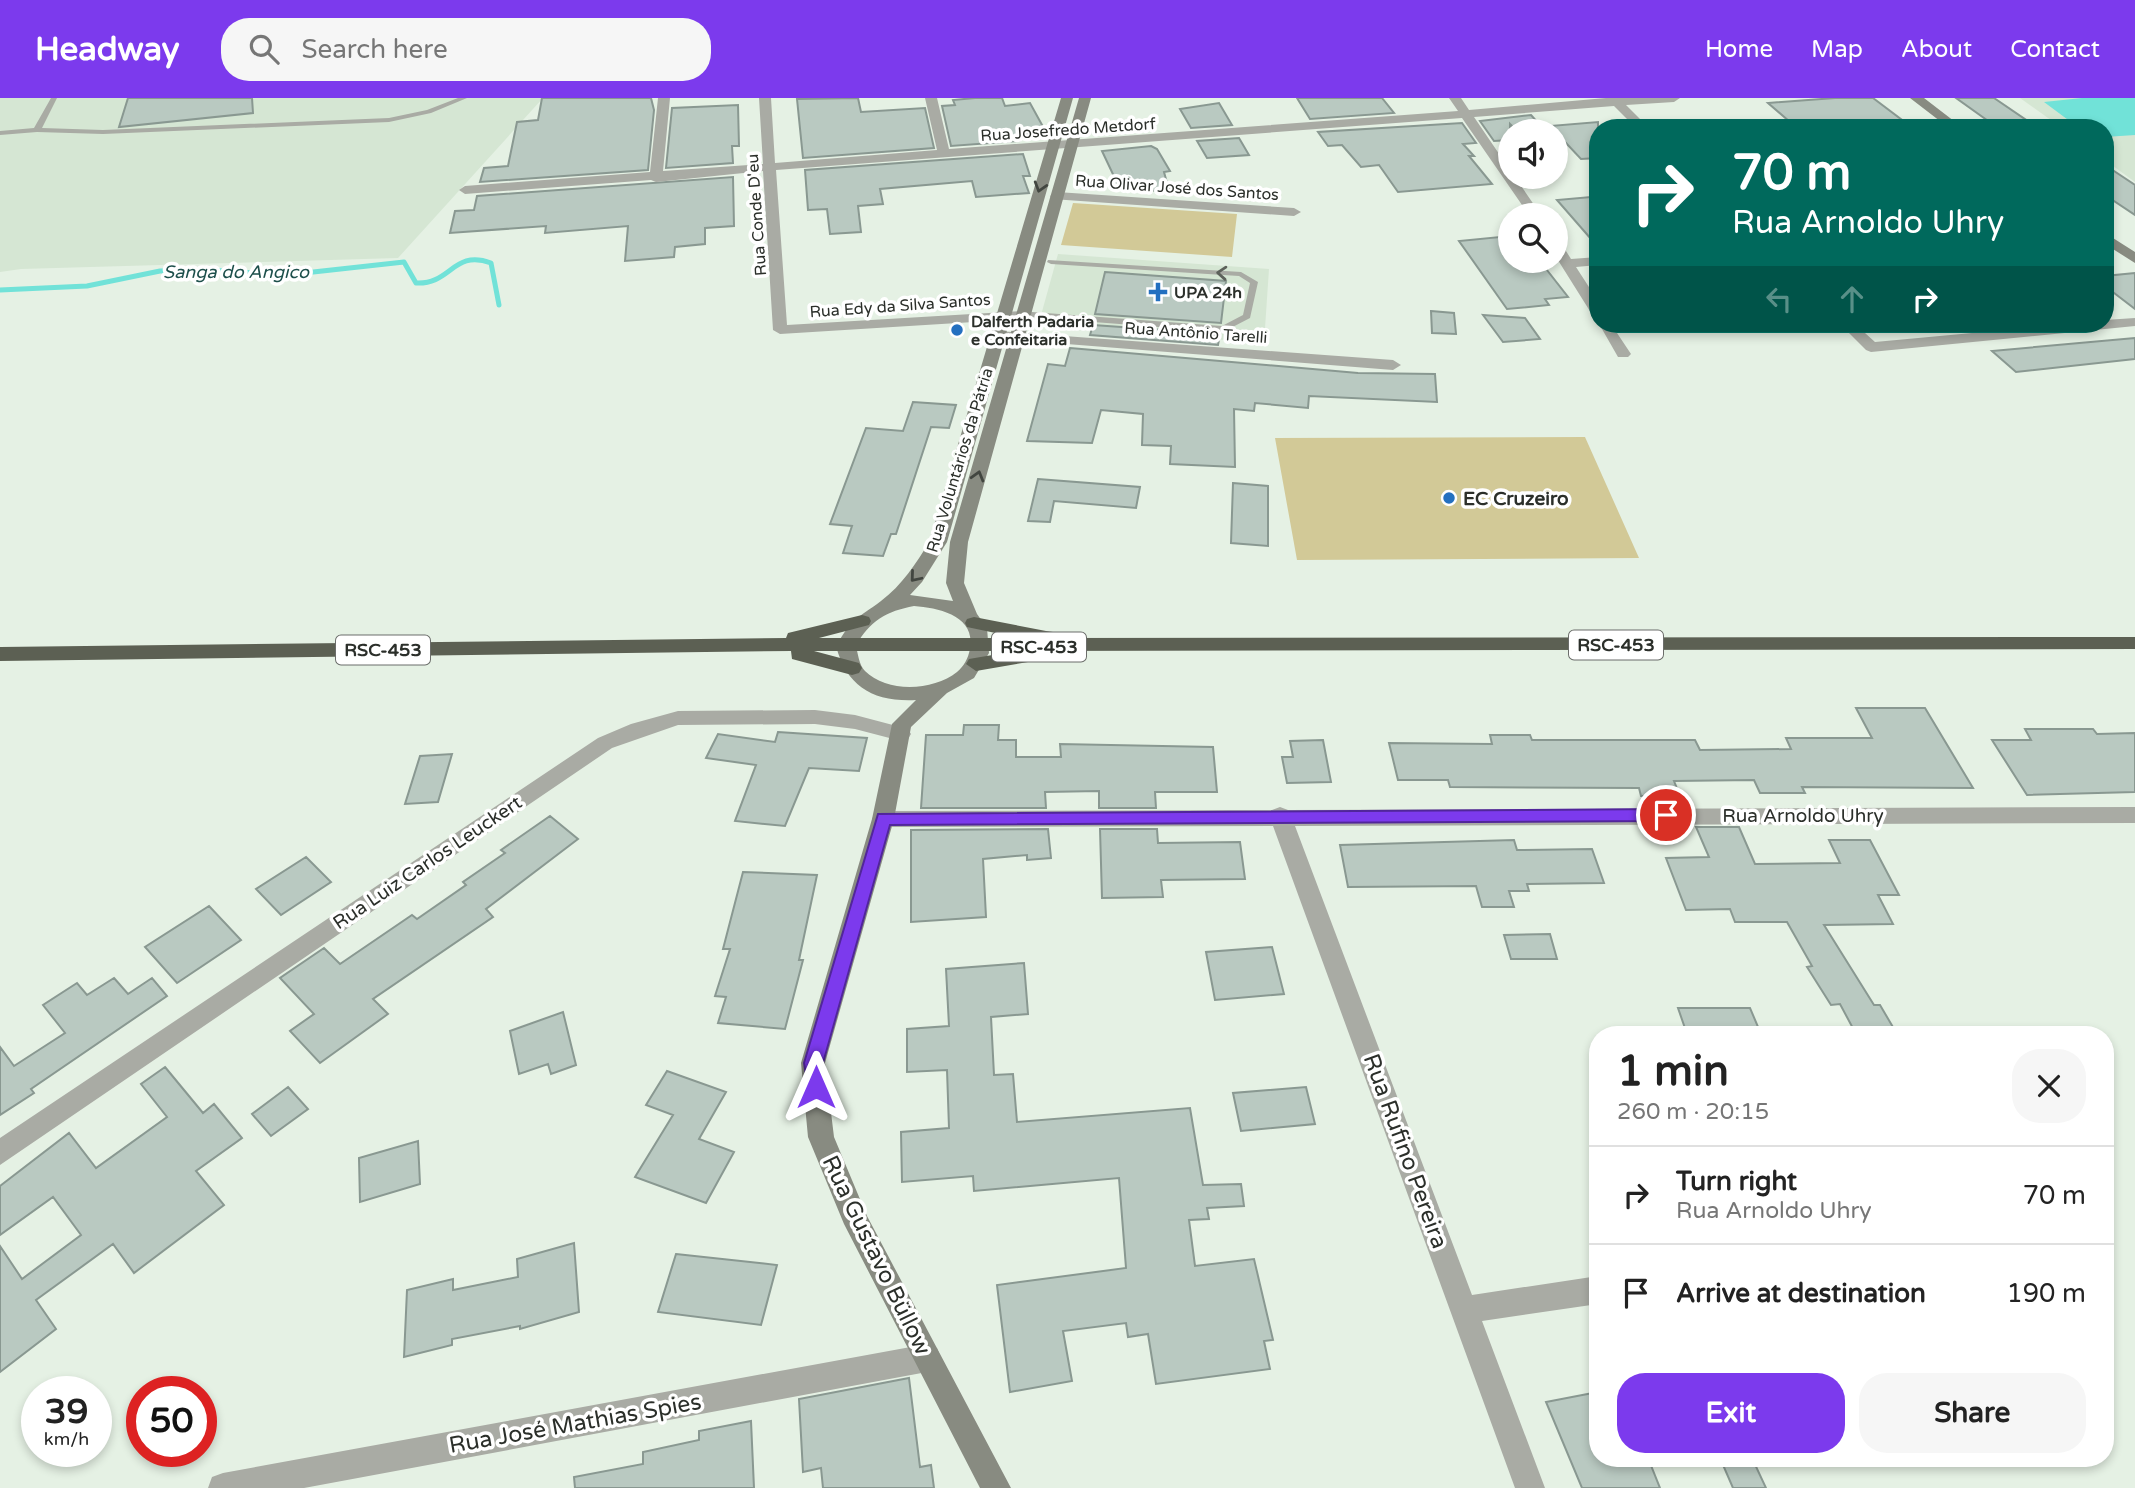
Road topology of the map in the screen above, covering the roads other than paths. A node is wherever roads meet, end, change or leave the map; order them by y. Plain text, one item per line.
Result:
1 (54, 98) edge
2 (464, 98) edge
3 (664, 98) edge
4 (765, 98) edge
5 (931, 98) edge
6 (1067, 98) edge
7 (1085, 98) edge
8 (1455, 98) edge
9 (1674, 98) edge
10 (1916, 98) edge
11 (1614, 100) edge
12 (1466, 114) junction
13 (1634, 119) edge
14 (1945, 119) edge
15 (37, 130) junction
16 (0, 134) edge
17 (1073, 145) junction
18 (1053, 146) junction
19 (944, 155) junction
20 (770, 168) junction
21 (656, 178) junction
22 (465, 190) dead end
23 (1057, 196) junction
24 (1527, 203) edge
25 (1294, 212) dead end
26 (1029, 225) junction
27 (1049, 227) junction
28 (2114, 244) edge
29 (2135, 259) edge
30 (1051, 262) dead end
31 (1589, 262) edge
32 (1568, 263) joint
33 (1013, 276) junction
34 (1589, 298) edge
35 (1026, 314) junction
36 (1003, 316) junction
37 (2135, 322) edge
38 (2114, 324) edge
39 (780, 330) joint
40 (1610, 333) edge
41 (1856, 333) edge
42 (2019, 333) edge
43 (997, 335) junction
44 (1017, 336) junction
45 (1623, 354) dead end
46 (1393, 365) dead end
47 (886, 607) junction
48 (971, 619) junction
49 (862, 621) junction
50 (2135, 643) edge
51 (766, 646) junction
52 (846, 646) junction
53 (1096, 647) junction
54 (0, 654) edge
55 (978, 655) junction
56 (852, 668) junction
57 (875, 687) junction
58 (940, 689) junction
59 (902, 729) junction
60 (1280, 815) junction
61 (2135, 815) edge
62 (884, 819) junction
63 (0, 1153) edge
64 (1589, 1291) edge
65 (1465, 1310) junction
66 (927, 1358) junction
67 (223, 1488) edge
68 (996, 1488) edge
69 (1530, 1488) edge

1 - 15 lane
2 - 15 lane
3 - 21 street
4 - 20 street, Rua Conde D'eu
5 - 19 street
6 - 18 main road, Rua Voluntários da Pátria
7 - 17 main road, Rua Voluntários da Pátria
8 - 12 street
9 - 11 street, Rua Josefredo Metdorf
10 - 14 main road
11 - 12 street, Rua Josefredo Metdorf
11 - 13 street
12 - 17 street, Rua Josefredo Metdorf
12 - 24 street
15 - 16 lane
17 - 18 street, Rua Josefredo Metdorf
17 - 23 main road, Rua Voluntários da Pátria
18 - 19 street, Rua Josefredo Metdorf
18 -> 26 main road, Rua Voluntários da Pátria
19 - 20 street, Rua Josefredo Metdorf
20 - 21 street, Rua Josefredo Metdorf
20 - 39 street, Rua Conde D'eu
21 - 22 street, Rua Josefredo Metdorf
23 - 25 street, Rua Olivar José dos Santos
23 - 27 main road, Rua Voluntários da Pátria
26 - 27 main road
26 - 33 main road, Rua Voluntários da Pátria
27 - 35 main road, Rua Voluntários da Pátria
28 - 29 main road
35 -> 30 lane
31 - 32 street
32 - 34 street
33 - 35 main road
33 - 36 main road, Rua Voluntários da Pátria
35 - 36 street, Rua Edy da Silva Santos
35 - 44 main road, Rua Voluntários da Pátria
36 - 39 street, Rua Edy da Silva Santos
36 - 43 main road, Rua Voluntários da Pátria
37 - 38 street
40 - 45 street
41 - 42 street
43 - 44 street, Rua Antônio Tarelli
43 -> 47 main road, Rua Voluntários da Pátria
44 - 46 street, Rua Antônio Tarelli
48 -> 44 main road, Rua Voluntários da Pátria
47 - 48 main road
47 - 49 main road
48 - 53 highway
48 - 55 main road, Rua Voluntários da Pátria
49 - 51 highway
49 - 52 main road
50 - 53 highway, RSC-453
51 - 52 highway, RSC-453
51 - 54 highway, RSC-453
51 - 56 highway
52 - 55 highway, RSC-453
52 - 56 main road
53 - 55 highway
55 - 58 main road
56 - 57 main road
57 - 58 main road
57 - 59 main road
58 - 59 main road
59 - 62 main road, Rua Gustavo Büllow
59 - 63 street, Rua Luiz Carlos Leuckert
60 - 61 street, Rua Arnoldo Uhry
60 - 62 street, Rua Arnoldo Uhry
60 - 65 street, Rua Rufino Pereira
62 - 66 main road, Rua Gustavo Büllow
64 - 65 street
65 - 69 street, Rua Rufino Pereira
66 - 67 street, Rua José Mathias Spies
66 - 68 main road, Rua Gustavo Büllow

